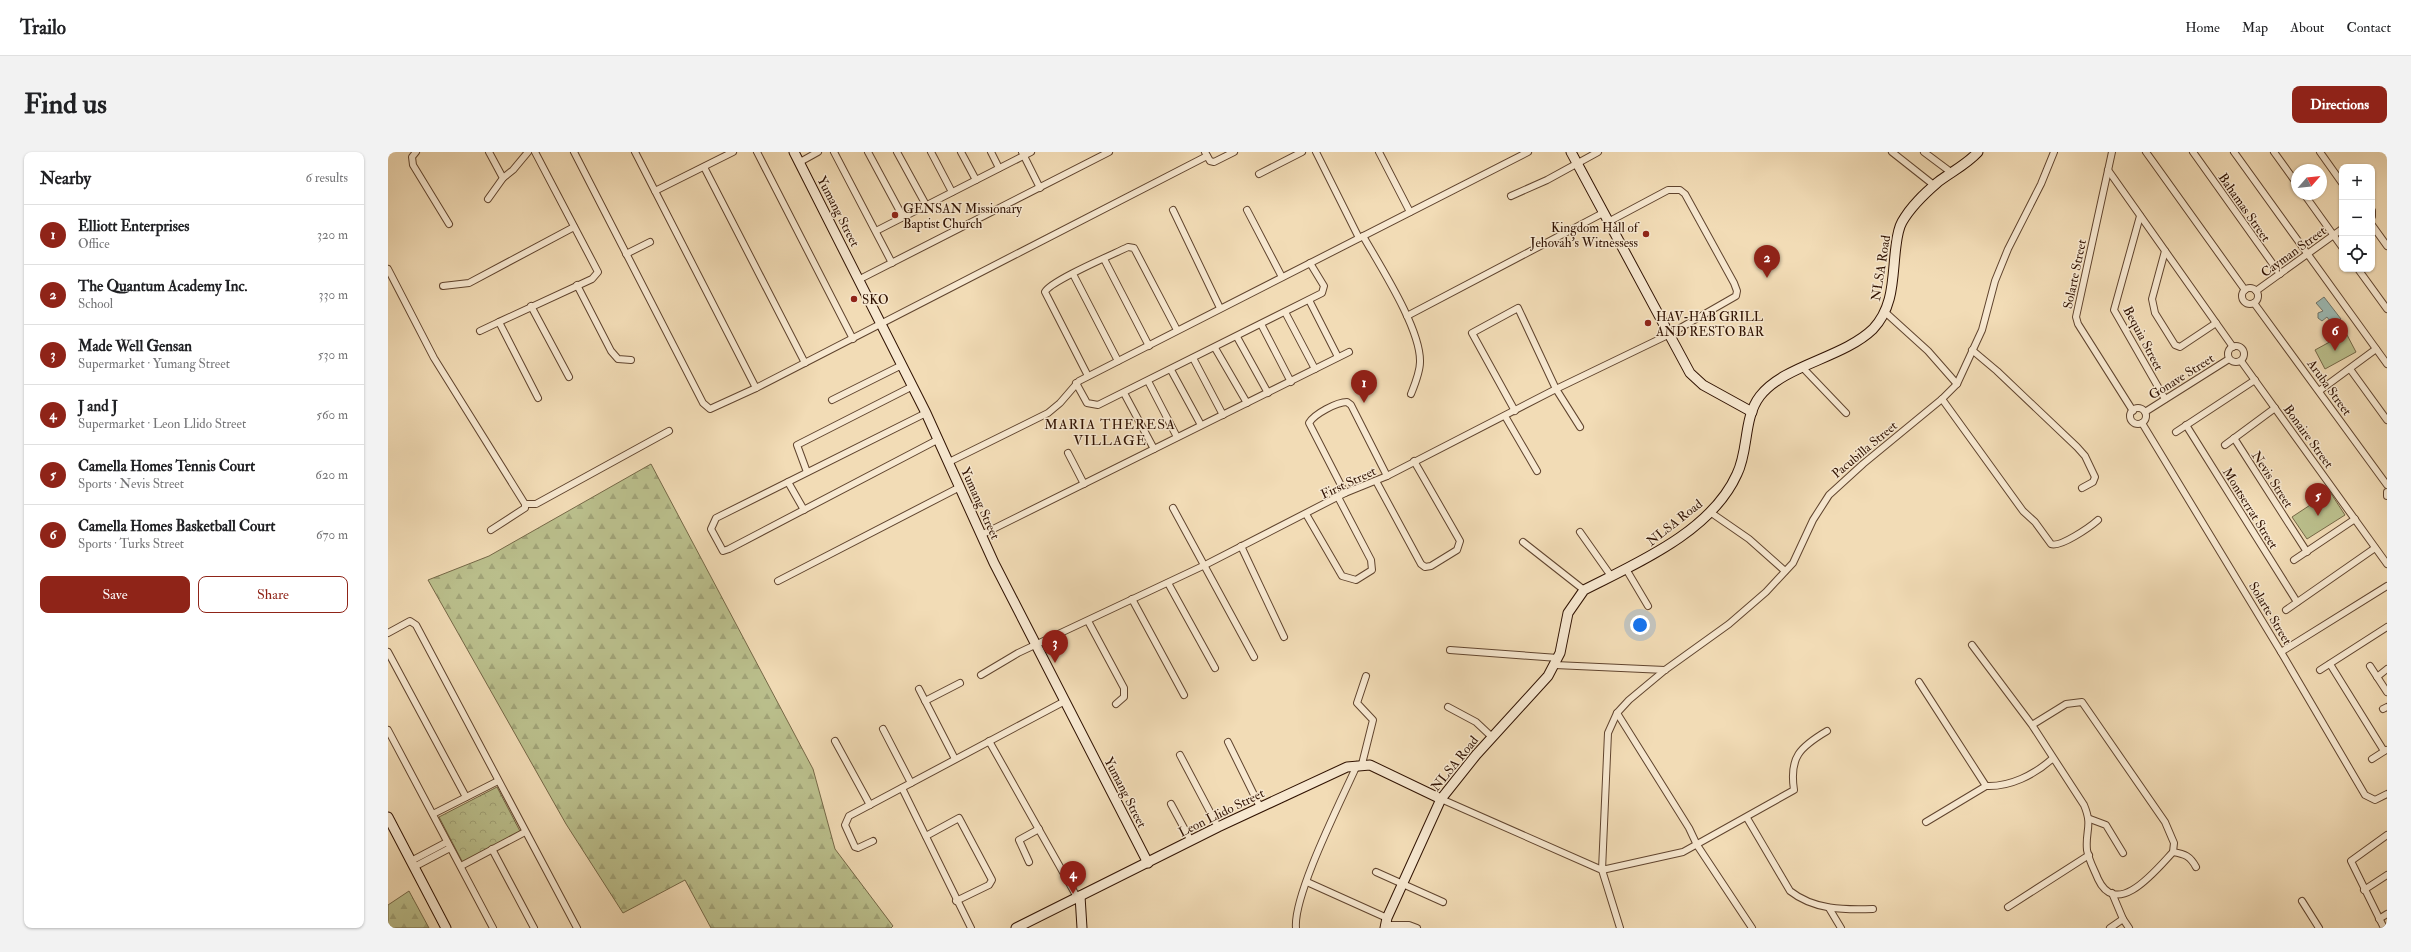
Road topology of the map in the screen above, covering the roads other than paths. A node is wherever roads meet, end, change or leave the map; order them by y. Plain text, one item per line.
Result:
1 (416, 152) edge
2 (489, 152) edge
3 (528, 152) edge
4 (535, 152) edge
5 (574, 152) edge
6 (635, 152) edge
7 (733, 152) edge
8 (757, 152) edge
9 (794, 152) edge
10 (818, 152) edge
11 (834, 152) edge
12 (868, 152) edge
13 (897, 152) edge
14 (931, 152) edge
15 (961, 152) edge
16 (991, 152) edge
17 (1030, 152) edge
18 (1109, 152) edge
19 (1234, 152) edge
20 (1302, 152) edge
21 (1316, 152) edge
22 (1380, 152) edge
23 (1528, 152) edge
24 (1571, 152) edge
25 (1598, 152) edge
26 (1892, 152) edge
27 (1924, 152) edge
28 (1978, 152) edge
29 (2054, 152) edge
30 (2112, 152) edge
31 (2146, 152) edge
32 (2193, 152) edge
33 (2234, 152) edge
34 (2274, 152) edge
35 (2320, 152) edge
36 (1023, 154) edge
37 (1206, 154) edge
38 (800, 162) junction
39 (1577, 164) junction
40 (704, 167) junction
41 (999, 168) junction
42 (2108, 170) junction
43 (1952, 173) junction
44 (1259, 174) dead end
45 (2291, 176) edge
46 (503, 178) junction
47 (2339, 179) edge
48 (976, 180) junction
49 (1935, 186) junction
50 (1040, 188) junction
51 (655, 191) junction
52 (952, 192) junction
53 (1512, 196) dead end
54 (488, 199) dead end
55 (2308, 200) edge
56 (926, 205) junction
57 (1173, 210) dead end
58 (1248, 210) dead end
59 (1410, 212) junction
60 (1603, 213) junction
61 (2140, 216) junction
62 (903, 217) junction
63 (1608, 222) junction
64 (449, 224) dead end
65 (574, 227) junction
66 (2375, 229) edge
67 (876, 231) junction
68 (2339, 231) edge
69 (2334, 235) junction
70 (1361, 237) junction
71 (650, 242) dead end
72 (2339, 242) edge
73 (2387, 246) edge
74 (2165, 251) junction
75 (626, 254) junction
76 (2307, 254) junction
77 (1104, 259) junction
78 (892, 263) junction
79 (1310, 263) junction
80 (388, 269) edge
81 (2360, 272) edge
82 (1073, 274) junction
83 (2280, 274) junction
84 (1282, 277) junction
85 (860, 279) junction
86 (577, 285) junction
87 (443, 286) dead end
88 (2245, 290) junction
89 (2256, 292) junction
90 (1309, 300) junction
91 (2254, 303) junction
92 (531, 306) junction
93 (1220, 308) junction
94 (2387, 308) edge
95 (1285, 312) junction
96 (1885, 312) junction
97 (1407, 316) junction
98 (499, 322) junction
99 (2216, 322) junction
100 (882, 324) junction
101 (1261, 324) junction
102 (1177, 330) junction
103 (480, 331) dead end
104 (1668, 335) junction
105 (1237, 337) junction
106 (853, 339) junction
107 (1148, 346) junction
108 (2233, 347) junction
109 (1215, 348) junction
110 (2376, 349) junction
111 (1972, 350) junction
112 (1349, 352) dead end
113 (1338, 357) junction
114 (1193, 358) junction
115 (2230, 359) junction
116 (630, 360) dead end
117 (2241, 361) junction
118 (1118, 362) junction
119 (804, 363) junction
120 (2387, 364) edge
121 (902, 365) junction
122 (1803, 368) junction
123 (1315, 369) junction
124 (2350, 369) junction
125 (1171, 370) junction
126 (1088, 376) junction
127 (569, 377) dead end
128 (2255, 380) junction
129 (1148, 381) junction
130 (1291, 382) junction
131 (1076, 383) junction
132 (1956, 384) junction
133 (913, 386) junction
134 (756, 388) junction
135 (1556, 389) junction
136 (2319, 391) junction
137 (1268, 392) junction
138 (1124, 393) junction
139 (1411, 394) dead end
140 (538, 398) dead end
141 (1942, 399) junction
142 (2165, 399) junction
143 (832, 400) dead end
144 (1247, 403) junction
145 (2275, 408) junction
146 (1515, 411) junction
147 (2132, 411) junction
148 (1752, 412) junction
149 (2145, 412) junction
150 (926, 413) junction
151 (1846, 413) dead end
152 (1223, 414) junction
153 (1505, 416) junction
154 (2387, 420) edge
155 (2142, 423) junction
156 (1201, 425) junction
157 (2186, 425) junction
158 (1580, 427) dead end
159 (669, 431) dead end
160 (2176, 432) dead end
161 (1177, 438) junction
162 (2234, 438) junction
163 (939, 439) junction
164 (2225, 445) dead end
165 (1154, 449) junction
166 (1068, 453) dead end
167 (949, 462) junction
168 (1414, 462) junction
169 (1537, 471) dead end
170 (807, 472) junction
171 (1387, 476) junction
172 (1376, 480) junction
173 (788, 482) junction
174 (1084, 484) junction
175 (2387, 484) edge
176 (960, 486) junction
177 (2082, 488) dead end
178 (2387, 492) edge
179 (1345, 493) junction
180 (2387, 496) edge
181 (1338, 497) junction
182 (525, 504) junction
183 (1173, 508) dead end
184 (804, 510) junction
185 (1710, 512) junction
186 (1306, 514) junction
187 (2355, 519) junction
188 (2098, 520) dead end
189 (491, 530) dead end
190 (1580, 532) dead end
191 (981, 535) junction
192 (1523, 542) dead end
193 (1241, 546) junction
194 (2375, 548) junction
195 (2307, 552) junction
196 (2294, 560) dead end
197 (2387, 564) edge
198 (1205, 565) junction
199 (1626, 569) junction
200 (1785, 571) junction
201 (1611, 576) junction
202 (778, 581) dead end
203 (1168, 583) junction
204 (2387, 586) edge
205 (1584, 590) junction
206 (1132, 600) junction
207 (2298, 602) junction
208 (1648, 606) dead end
209 (2286, 610) dead end
210 (1088, 621) junction
211 (2387, 627) edge
212 (388, 633) edge
213 (1284, 636) dead end
214 (1036, 645) junction
215 (1972, 645) dead end
216 (1450, 650) dead end
217 (388, 652) edge
218 (2281, 652) junction
219 (1254, 657) dead end
220 (1557, 661) junction
221 (2330, 664) junction
222 (2370, 666) dead end
223 (1215, 668) dead end
224 (2387, 669) edge
225 (1665, 670) junction
226 (2320, 670) dead end
227 (981, 675) dead end
228 (1366, 676) dead end
229 (2377, 676) junction
230 (1919, 682) dead end
231 (960, 683) dead end
232 (919, 689) dead end
233 (2387, 692) edge
234 (1184, 695) dead end
235 (925, 701) junction
236 (1065, 701) junction
237 (1116, 704) dead end
238 (1448, 707) dead end
239 (1617, 713) junction
240 (2032, 725) junction
241 (882, 729) dead end
242 (388, 730) edge
243 (1827, 731) dead end
244 (1492, 737) junction
245 (835, 741) dead end
246 (989, 741) junction
247 (1228, 742) dead end
248 (2385, 750) edge
249 (1180, 756) dead end
250 (955, 759) junction
251 (2052, 759) junction
252 (2372, 759) dead end
253 (1360, 765) junction
254 (498, 781) junction
255 (910, 783) junction
256 (1986, 786) junction
257 (902, 788) junction
258 (2387, 794) edge
259 (466, 797) junction
260 (1441, 799) junction
261 (1171, 804) dead end
262 (870, 805) junction
263 (1260, 807) junction
264 (433, 814) junction
265 (388, 817) edge
266 (1747, 818) junction
267 (2090, 819) junction
268 (1926, 822) dead end
269 (1218, 827) junction
270 (1039, 829) junction
271 (525, 832) junction
272 (2387, 835) edge
273 (926, 836) junction
274 (873, 841) dead end
275 (1191, 841) junction
276 (448, 845) junction
277 (1697, 845) junction
278 (492, 849) junction
279 (2173, 852) junction
280 (2123, 853) dead end
281 (2088, 855) junction
282 (1029, 862) dead end
283 (1148, 863) junction
284 (412, 864) junction
285 (461, 866) junction
286 (2196, 867) dead end
287 (1602, 870) junction
288 (1376, 872) dead end
289 (2387, 875) edge
290 (1307, 882) junction
291 (1402, 885) junction
292 (2364, 890) junction
293 (2112, 893) junction
294 (1078, 896) junction
295 (956, 901) junction
296 (2302, 901) dead end
297 (1443, 902) dead end
298 (2008, 907) dead end
299 (1829, 908) junction
300 (1873, 909) dead end
301 (2387, 914) edge
302 (2123, 919) junction
303 (2379, 919) junction
304 (1386, 924) edge
305 (446, 928) edge
306 (493, 928) edge
307 (534, 928) edge
308 (577, 928) edge
309 (971, 928) edge
310 (1016, 928) edge
311 (1082, 928) edge
312 (1296, 928) edge
313 (1417, 928) edge
314 (1620, 928) edge
315 (1752, 928) edge
316 (1841, 928) edge
317 (2110, 928) edge
318 (2128, 928) edge
319 (2319, 928) edge
320 (2384, 928) edge

1 - 64 street
2 - 46 street
3 - 46 street
4 - 65 street
5 - 75 street
6 - 51 street
7 - 40 street
8 - 106 street
9 - 38 main road, Yumang Street
10 - 38 street
11 - 67 street
12 - 62 street
13 - 56 street
14 - 52 street
15 - 48 street
16 - 41 street
17 - 36 street
18 - 50 street
19 - 37 street
20 - 44 street
21 - 70 street
22 - 59 street
23 - 59 street
24 - 39 main road
25 - 39 street
26 - 49 street
27 - 43 street
28 - 43 main road, NLSA Road
29 - 111 street, Pacubilla Street
30 - 42 street, Solarte Street
31 - 88 street
32 - 83 street, Bahamas Street
33 - 76 street
34 - 45 street
35 - 47 street
36 - 41 street
36 - 50 street
37 - 100 street
38 - 85 main road, Yumang Street
39 - 53 street
39 - 60 main road
40 - 51 street
40 - 119 street
41 - 48 street
42 - 61 street
42 - 147 street, Solarte Street
43 - 49 main road, NLSA Road
46 - 54 street
48 - 52 street
49 - 96 main road, NLSA Road
50 - 78 street
51 - 134 street
52 - 56 street
55 - 69 street
56 - 62 street
57 - 93 street
58 - 84 street
59 - 70 street
60 - 63 main road
60 - 97 street
61 - 74 street
61 - 142 street, Bequia Street
62 - 67 street
63 - 104 main road
63 - 104 street, First Street
65 - 86 street
65 - 87 street
66 - 73 street
67 - 78 street
68 - 69 street, Cayman Street
69 - 72 street
69 - 76 street, Cayman Street
70 - 79 street
70 - 97 street
71 - 75 street
74 - 99 street
74 - 99 street
75 - 134 street
76 - 83 street, Cayman Street
76 - 110 street
77 - 82 street
77 - 102 street
77 - 107 street
78 - 85 street
79 - 84 street
79 - 90 street
80 - 182 street
81 - 94 street
82 - 118 street
82 - 126 street
83 - 89 street, Cayman Street
84 - 93 street
85 - 100 main road, Yumang Street
86 - 92 street
86 - 116 street
88 - 89 street
88 - 91 street
89 - 91 street
90 - 95 street
90 - 113 street
91 - 136 street, Aruba Street
92 - 98 street
92 - 127 street
93 - 102 street
95 - 101 street
95 - 123 street
96 - 122 main road, NLSA Road
96 - 132 street
97 - 139 street
98 - 103 street
98 - 140 street
99 - 108 street
100 - 106 street
100 - 121 main road, Yumang Street
101 - 105 street
101 - 130 street
102 - 107 street
104 - 135 street, First Street
104 - 148 main road
105 - 109 street
105 - 137 street
106 - 119 street
107 - 118 street
108 - 115 street
108 - 117 street
109 - 114 street
109 - 144 street
110 - 120 street
110 - 124 street
111 - 132 street, Pacubilla Street
111 - 177 street
112 - 113 street
113 - 123 street
114 - 125 street
114 - 152 street
115 - 117 street
115 - 142 street, Gonave Street
117 - 128 street, Bonaire Street
118 - 126 street
119 - 134 street
121 - 133 main road, Yumang Street
121 - 143 street
122 - 148 main road, NLSA Road
122 - 151 street
123 - 130 street
124 - 136 street
124 - 154 street
125 - 129 street
125 - 156 street
126 - 131 street
128 - 145 street, Bonaire Street
128 - 157 street
129 - 138 street
129 - 161 street
130 - 137 street
131 - 138 street
131 - 167 street
132 - 141 street, Pacubilla Street
133 - 150 main road, Yumang Street
133 - 170 street
135 - 146 street, First Street
135 - 146 street
135 - 158 street
136 - 175 street, Aruba Street
137 - 144 street
138 - 165 street
141 - 188 street
141 - 200 street, Pacubilla Street
142 - 149 street, Gonave Street
144 - 152 street
145 - 162 street
145 - 187 street, Bonaire Street
146 - 153 street, First Street
147 - 149 street
147 - 155 street
148 - 185 main road, NLSA Road
149 - 155 street
150 - 163 main road, Yumang Street
150 - 170 street
152 - 156 street
153 - 168 street, First Street
153 - 169 street
155 - 218 street, Solarte Street
156 - 161 street
157 - 160 street
157 - 207 street, Montserrat Street
159 - 182 street
161 - 165 street
162 - 164 street
162 - 195 street, Nevis Street
163 - 167 main road, Yumang Street
163 - 184 street
165 - 174 street
166 - 174 street
167 - 176 main road, Yumang Street
168 - 171 street, First Street
168 - 172 street
170 - 173 street
171 - 172 street, First Street
171 - 179 street
172 - 179 street, First Street
173 - 184 street
173 - 184 street
174 - 191 street
176 - 191 main road, Yumang Street
176 - 202 street
178 - 180 street
179 - 181 street, First Street
181 - 186 street, First Street
181 - 186 street
182 - 189 street
183 - 198 street
185 - 199 main road, NLSA Road
185 - 200 street
186 - 193 street, First Street
187 - 194 street, Bonaire Street
187 - 195 street
190 - 201 street
191 - 214 main road, Yumang Street
192 - 205 street
193 - 198 street, First Street
193 - 213 street
194 - 197 street, Bonaire Street
194 - 207 street
195 - 196 street
198 - 203 street, First Street
198 - 219 street
199 - 201 main road, NLSA Road
199 - 208 street
200 - 225 street, Pacubilla Street
201 - 205 main road, NLSA Road
203 - 206 street, First Street
203 - 223 street
204 - 218 street
205 - 220 main road, NLSA Road
206 - 210 street, First Street
206 - 234 street
207 - 209 street
210 - 214 street, First Street
210 - 237 street
211 - 221 street
212 - 254 street
214 - 227 street, First Street
214 - 236 main road, Yumang Street
215 - 240 street
216 - 220 street
217 - 259 street
218 - 258 street, Solarte Street
220 - 225 street
220 - 244 main road, NLSA Road
221 - 226 street
221 - 248 street
222 - 229 street
224 - 229 street
225 - 239 street, Pacubilla Street
228 - 253 street
229 - 233 street
230 - 256 street
231 - 235 street
232 - 235 street
235 - 250 street
236 - 246 street
236 - 283 main road, Yumang Street
238 - 244 street
239 - 277 street
239 - 287 street
240 - 251 street
240 - 279 street
241 - 255 street
242 - 264 street
243 - 266 street
244 - 260 main road, NLSA Road
245 - 262 street
246 - 250 street
246 - 270 street
247 - 263 street
248 - 252 street
249 - 269 street
250 - 255 street
251 - 256 street
251 - 267 street
253 - 260 main road
253 - 263 main road, Leon Llido Street
253 - 290 street
254 - 259 street
254 - 271 street
255 - 257 street
256 - 268 street
257 - 262 street
257 - 273 street
259 - 264 street
260 - 287 street
260 - 291 main road, NLSA Road
261 - 275 street
262 - 274 street
263 - 269 main road, Leon Llido Street
264 - 276 street
265 - 284 main road
266 - 277 street
266 - 299 street
267 - 280 street
267 - 281 street
269 - 275 main road, Leon Llido Street
270 - 282 street
270 - 294 street
271 - 278 street
271 - 308 street
272 - 292 street
273 - 295 street
273 - 295 street
275 - 283 main road, Leon Llido Street
276 - 284 street
276 - 285 street
277 - 287 street
277 - 315 street
278 - 285 street
278 - 307 street
279 - 286 street
279 - 293 street
281 - 293 street
281 - 298 street
283 - 294 main road, Leon Llido Street
284 - 305 main road
285 - 306 street
287 - 314 street
288 - 291 street
289 - 292 street
290 - 304 street
290 - 312 street
291 - 297 street
291 - 304 main road, NLSA Road
292 - 303 street
293 - 302 street
294 - 310 main road, Leon Llido Street
294 - 311 main road
295 - 309 street
296 - 319 street
299 - 300 street
299 - 316 street
301 - 303 street
302 - 317 street
302 - 318 street
303 - 320 street
304 - 313 street

